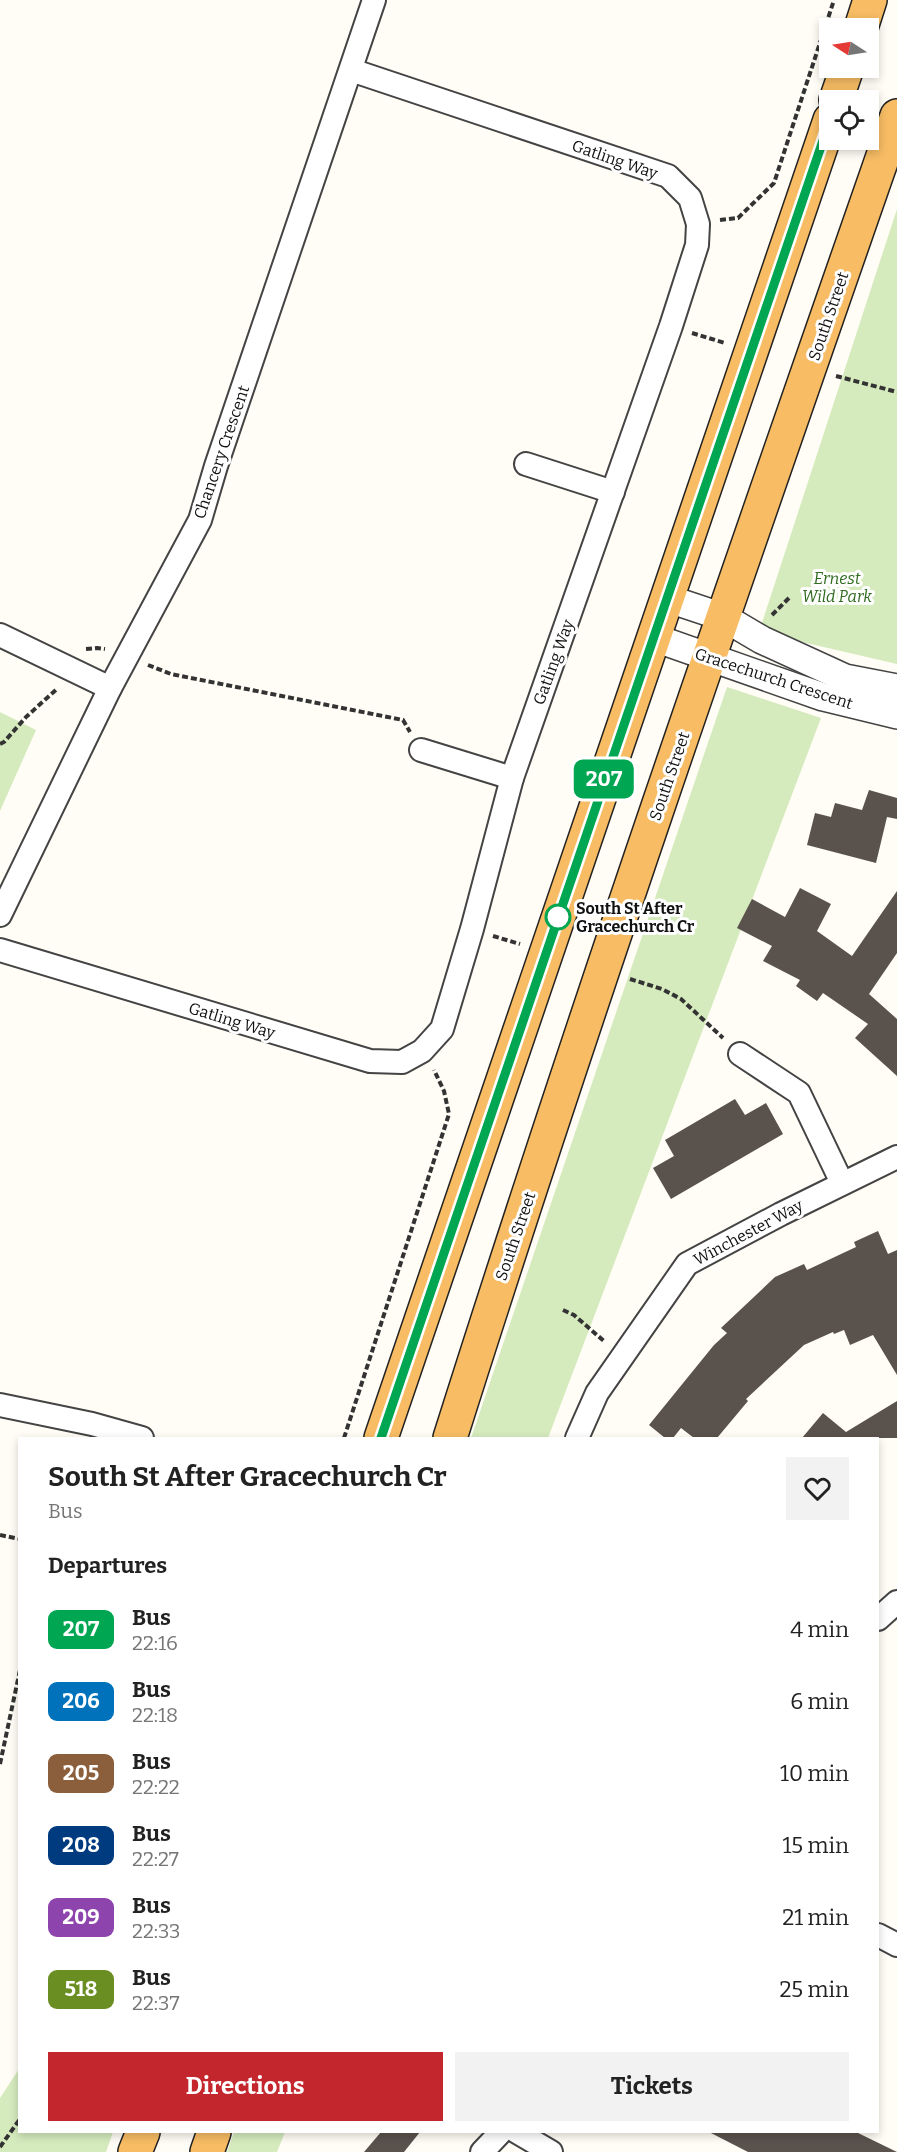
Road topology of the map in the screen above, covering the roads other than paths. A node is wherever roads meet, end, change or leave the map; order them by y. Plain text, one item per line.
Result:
1 (374, 0) edge
2 (870, 0) edge
3 (864, 18) edge
4 (351, 70) junction
5 (897, 116) edge
6 (820, 150) edge
7 (526, 464) dead end
8 (613, 492) junction
9 (666, 598) junction
10 (723, 617) junction
11 (0, 635) edge
12 (652, 637) junction
13 (709, 658) junction
14 (110, 688) junction
15 (897, 688) edge
16 (897, 715) edge
17 (421, 750) road end
18 (512, 778) junction
19 (0, 915) edge
20 (0, 950) edge
21 (740, 1054) dead end
22 (897, 1157) edge
23 (842, 1183) junction
24 (0, 1405) edge
25 (138, 1437) edge
26 (381, 1437) edge
27 (450, 1437) edge
28 (578, 1437) edge
29 (897, 1602) edge
30 (879, 1618) edge
31 (879, 1936) edge
32 (897, 1945) edge
33 (143, 2133) edge
34 (214, 2133) edge
35 (500, 2133) edge
36 (519, 2133) edge
37 (135, 2152) edge
38 (207, 2152) edge
39 (482, 2152) edge
40 (551, 2152) edge

1 - 4 street, Chancery Crescent
2 - 3 highway
4 - 8 street, Gatling Way
4 - 14 street, Chancery Crescent
5 - 10 highway, South Street
6 - 9 highway
7 - 8 street
8 - 18 street, Gatling Way
9 - 10 street, Gracechurch Crescent
9 - 12 highway
10 - 13 highway, South Street
10 - 15 street, Gracechurch Crescent
11 - 14 street
12 - 13 street, Gracechurch Crescent
12 - 26 highway
13 - 16 street, Gracechurch Crescent
13 - 27 highway, South Street
14 - 19 street, Chancery Crescent
17 - 18 street
18 - 20 street, Gatling Way
21 - 23 street
22 - 23 street, Winchester Way
23 - 28 street, Winchester Way
24 - 25 street
29 - 30 street
31 - 32 street
33 - 37 highway
34 - 38 highway
35 - 39 street
36 - 40 street

